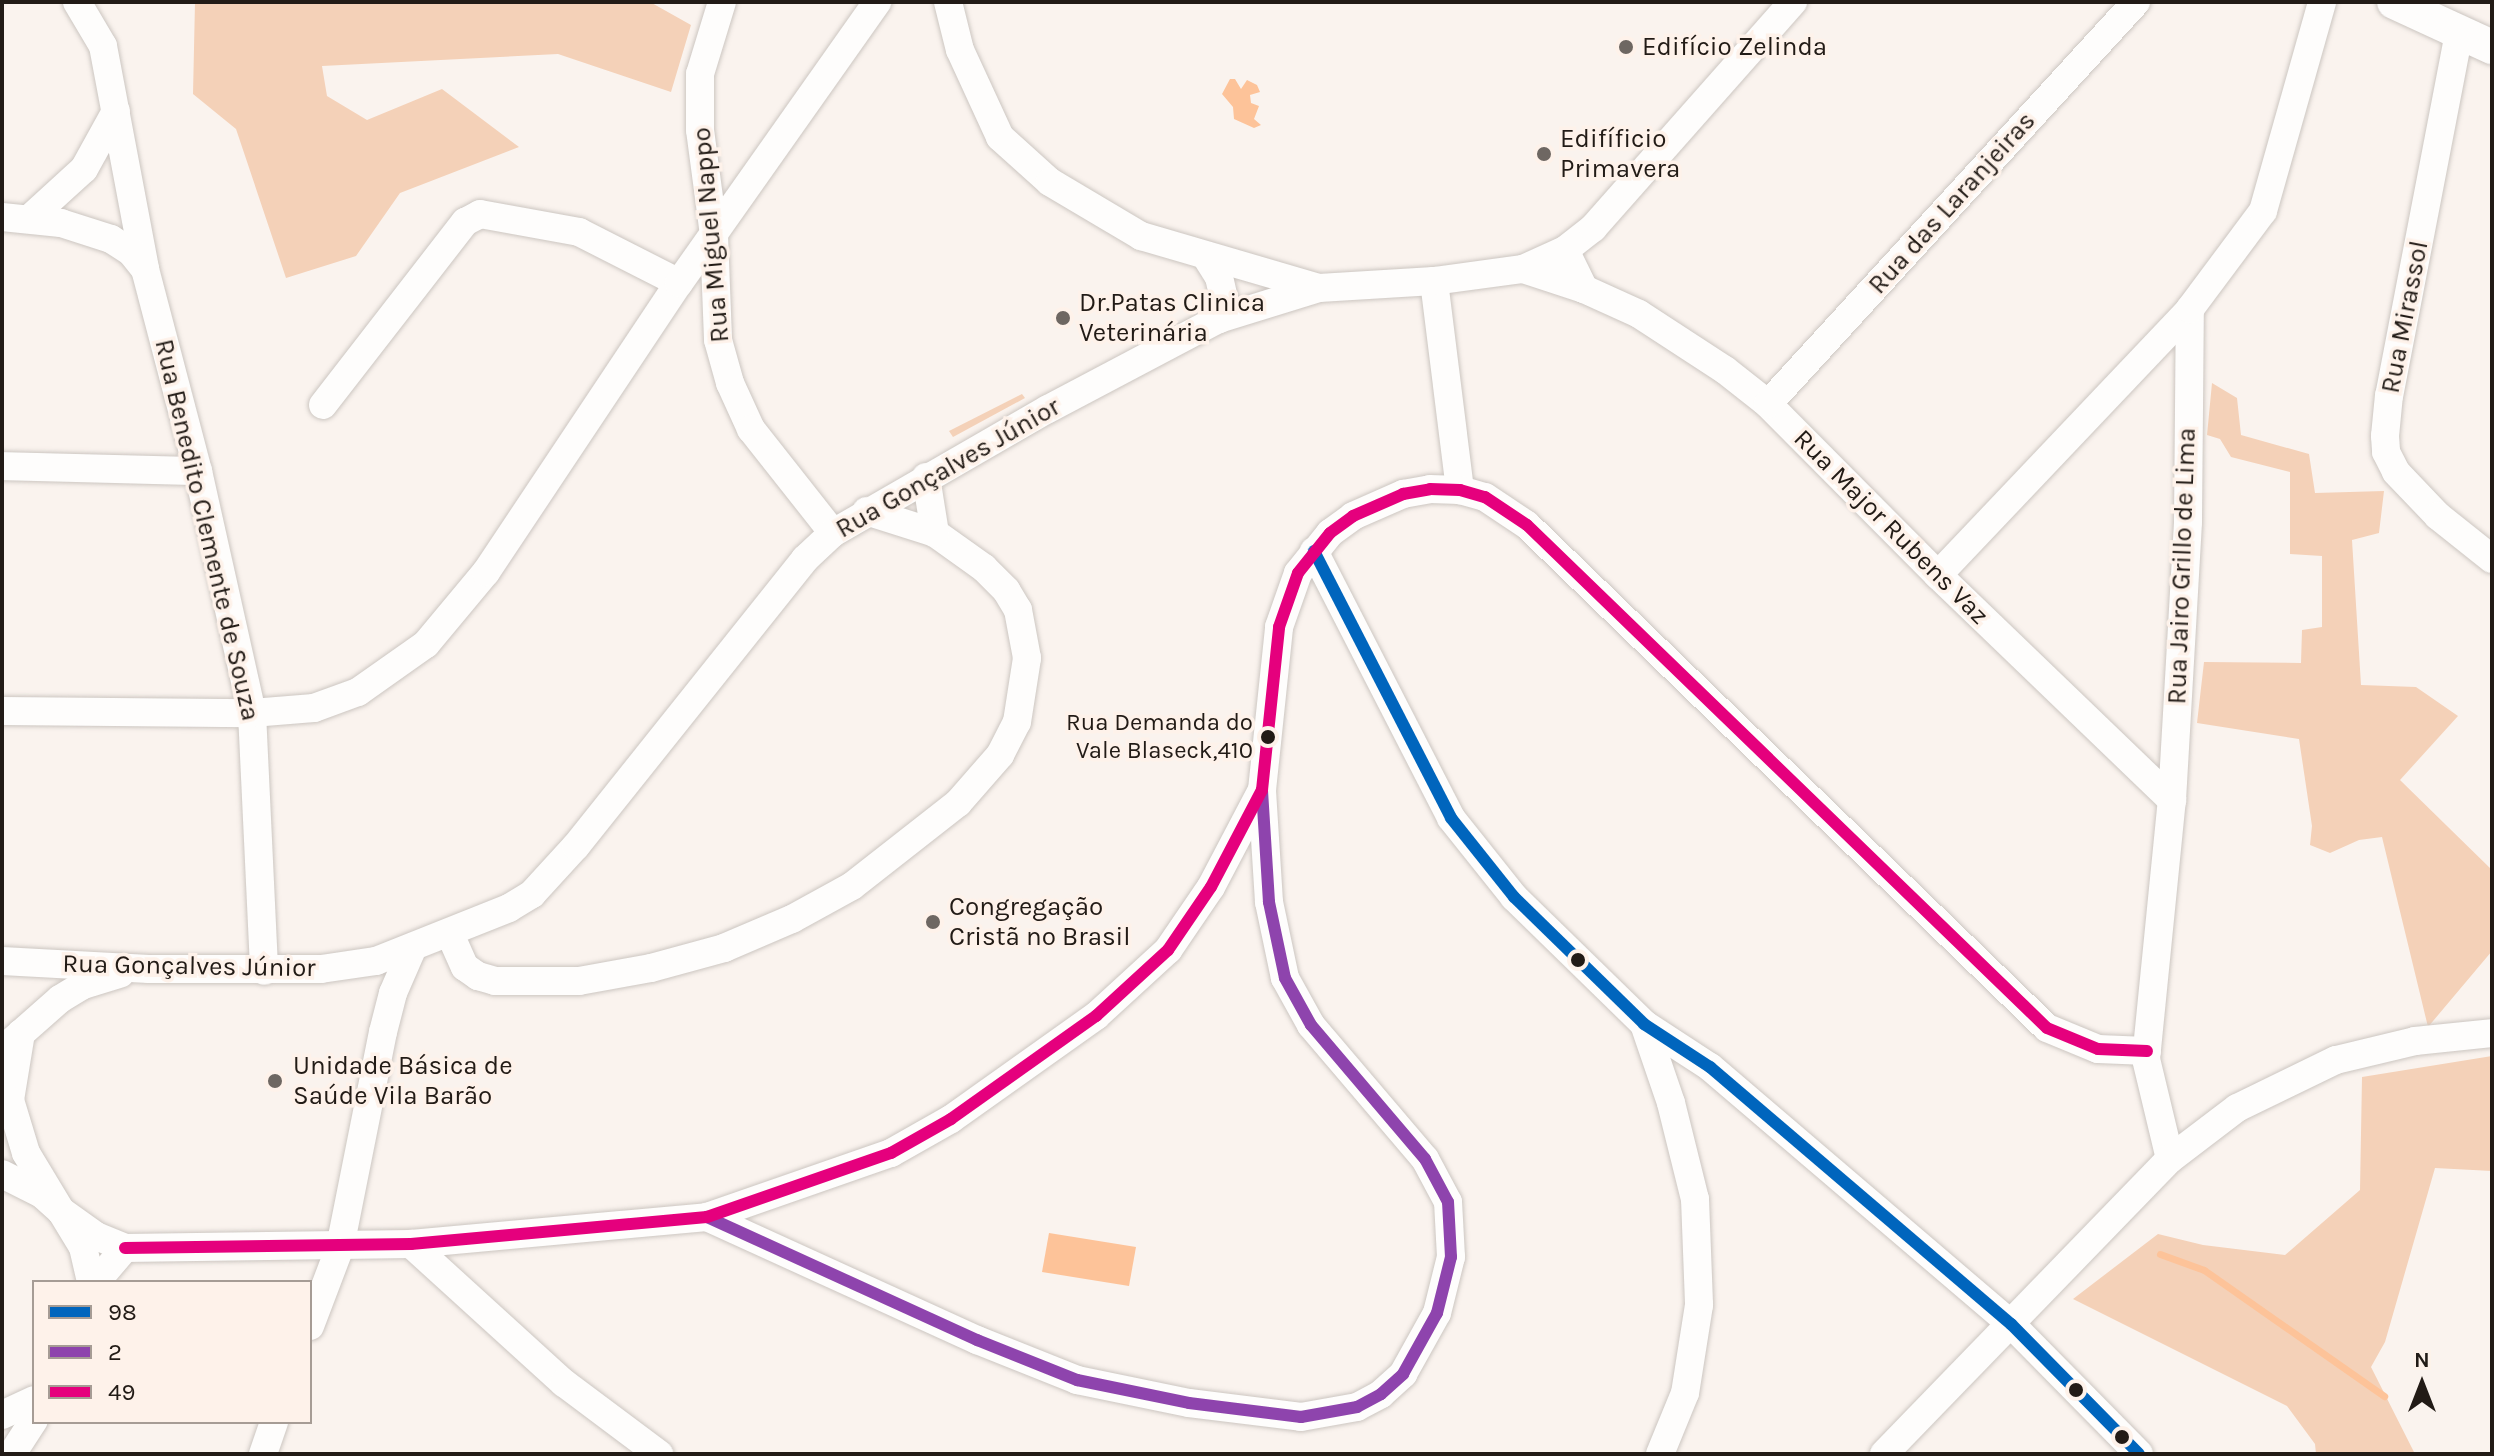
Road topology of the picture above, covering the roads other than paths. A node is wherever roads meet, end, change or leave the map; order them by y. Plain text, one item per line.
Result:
1 (77, 2) edge
2 (722, 2) edge
3 (877, 2) edge
4 (948, 2) edge
5 (1793, 2) edge
6 (2136, 2) edge
7 (2322, 2) edge
8 (2394, 2) edge
9 (2459, 33) junction
10 (2492, 47) edge
11 (116, 111) junction
12 (15, 218) edge
13 (714, 235) junction
14 (1565, 250) junction
15 (1207, 258) junction
16 (145, 269) junction
17 (1523, 269) junction
18 (1434, 281) junction
19 (679, 283) junction
20 (1319, 288) junction
21 (1584, 289) junction
22 (2190, 309) junction
23 (1219, 319) junction
24 (1768, 404) junction
25 (323, 405) dead end
26 (2, 466) edge
27 (198, 471) junction
28 (926, 477) junction
29 (1460, 490) junction
30 (866, 511) junction
31 (833, 533) junction
32 (935, 533) junction
33 (1314, 551) junction
34 (2492, 559) edge
35 (1938, 575) junction
36 (2, 711) edge
37 (252, 713) junction
38 (1262, 790) junction
39 (2172, 800) junction
40 (1239, 834) junction
41 (1266, 868) junction
42 (450, 934) junction
43 (413, 947) junction
44 (2, 961) edge
45 (149, 969) junction
46 (264, 971) junction
47 (1644, 1024) junction
48 (2492, 1033) edge
49 (12, 1041) edge
50 (2147, 1051) junction
51 (1710, 1067) junction
52 (1671, 1103) junction
53 (2170, 1159) junction
54 (2, 1174) edge
55 (61, 1211) junction
56 (707, 1217) junction
57 (411, 1244) junction
58 (340, 1247) junction
59 (125, 1248) junction
60 (93, 1280) edge
61 (96, 1280) edge
62 (312, 1321) edge
63 (2011, 1324) junction
64 (32, 1401) edge
65 (2, 1415) edge
66 (32, 1423) edge
67 (269, 1435) edge
68 (12, 1454) edge
69 (288, 1454) edge
70 (659, 1454) edge
71 (1660, 1454) edge
72 (1884, 1454) edge
73 (2139, 1454) edge

1 - 11 street, Rua Benedito Clemente de Souza
2 - 13 street, Rua Miguel Nappo
3 - 13 street
4 - 15 street
5 - 14 street, Rua Gonçalves Júnior
6 - 24 street, Rua das Laranjeiras
7 - 22 street
8 - 9 main road
9 - 10 main road
9 - 34 street, Rua Mirassol
11 - 12 street
11 - 16 street, Rua Benedito Clemente de Souza
12 - 16 street
13 - 19 street
13 - 31 street, Rua Miguel Nappo
14 - 17 street, Rua Gonçalves Júnior
14 - 21 street
15 - 20 street
15 - 23 street
16 - 27 street, Rua Benedito Clemente de Souza
17 - 18 street, Rua Gonçalves Júnior
17 - 21 street, Rua Major Rubens Vaz
18 - 20 street, Rua Gonçalves Júnior
18 - 29 street
19 - 25 street
19 - 37 street
20 - 23 street, Rua Gonçalves Júnior
21 - 24 street, Rua Major Rubens Vaz
22 - 35 street
22 - 39 street, Rua Jairo Grillo de Lima
23 - 28 street, Rua Gonçalves Júnior
24 - 35 street, Rua Major Rubens Vaz
26 - 27 street
27 - 37 street, Rua Benedito Clemente de Souza
28 - 30 street, Rua Gonçalves Júnior
28 - 32 street
29 - 33 street
29 - 50 street
30 - 31 street, Rua Gonçalves Júnior
30 - 32 street
31 - 42 street, Rua Gonçalves Júnior
32 - 42 street
33 - 38 street
33 - 47 street
35 - 39 street, Rua Major Rubens Vaz
36 - 37 street
37 - 46 street, Rua Benedito Clemente de Souza
38 - 40 street
38 - 41 street
39 - 50 street, Rua Jairo Grillo de Lima
40 - 41 street
40 - 56 street
41 - 56 street
42 - 43 street, Rua Gonçalves Júnior
43 - 46 street, Rua Gonçalves Júnior
43 - 58 street
44 - 45 street, Rua Gonçalves Júnior
45 - 46 street, Rua Gonçalves Júnior
45 - 49 street
47 - 51 street
47 - 52 street
48 - 53 street
49 - 55 street
50 - 53 street, Rua Jairo Grillo de Lima
51 - 52 street
51 - 63 street
52 - 71 street
53 - 63 street
54 - 55 street
55 - 59 street
55 - 60 street
56 - 57 street
57 - 58 street
57 - 70 street
58 - 59 street
58 - 62 street
59 - 61 street
63 - 72 street
63 - 73 street
64 - 65 street
66 - 68 street
67 - 69 street

